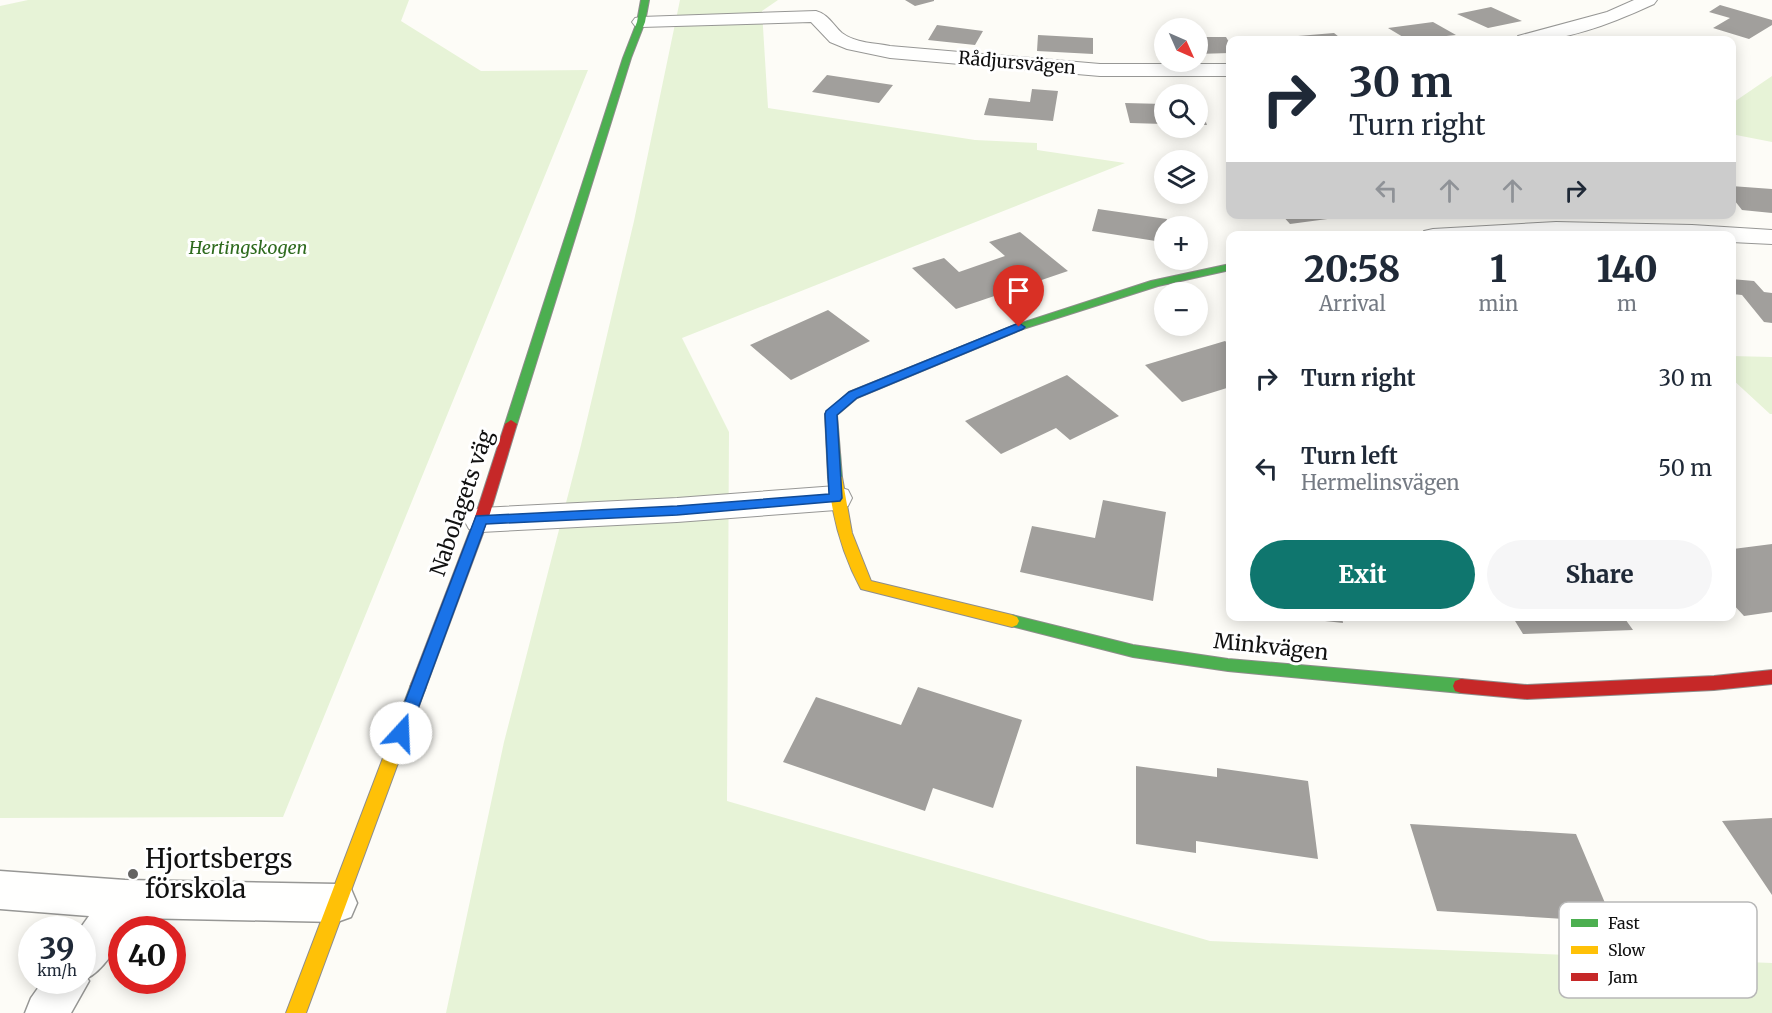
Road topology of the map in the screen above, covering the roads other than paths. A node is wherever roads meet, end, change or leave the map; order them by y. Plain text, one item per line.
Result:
1 (645, 0) edge
2 (1648, 0) edge
3 (819, 8) edge
4 (641, 22) junction
5 (1540, 36) edge
6 (1226, 70) edge
7 (1521, 231) edge
8 (1647, 231) edge
9 (1736, 235) edge
10 (1772, 237) edge
11 (1226, 268) edge
12 (836, 498) junction
13 (481, 519) junction
14 (1772, 677) edge
15 (0, 890) edge
16 (125, 899) junction
17 (337, 903) junction
18 (96, 940) edge
19 (59, 994) edge
20 (46, 1013) edge
21 (296, 1013) edge

1 - 4 street, Nabolagets väg
2 - 5 street
3 - 4 street
3 - 6 street, Rådjursvägen
4 - 13 street, Nabolagets väg
7 - 8 street
9 - 10 street
11 - 12 street, Minkvägen
12 - 13 street
12 - 14 street, Minkvägen
13 - 17 street, Nabolagets väg
15 - 16 lane
16 - 17 lane
16 - 18 lane
17 - 21 street, Nabolagets väg
19 - 20 lane

